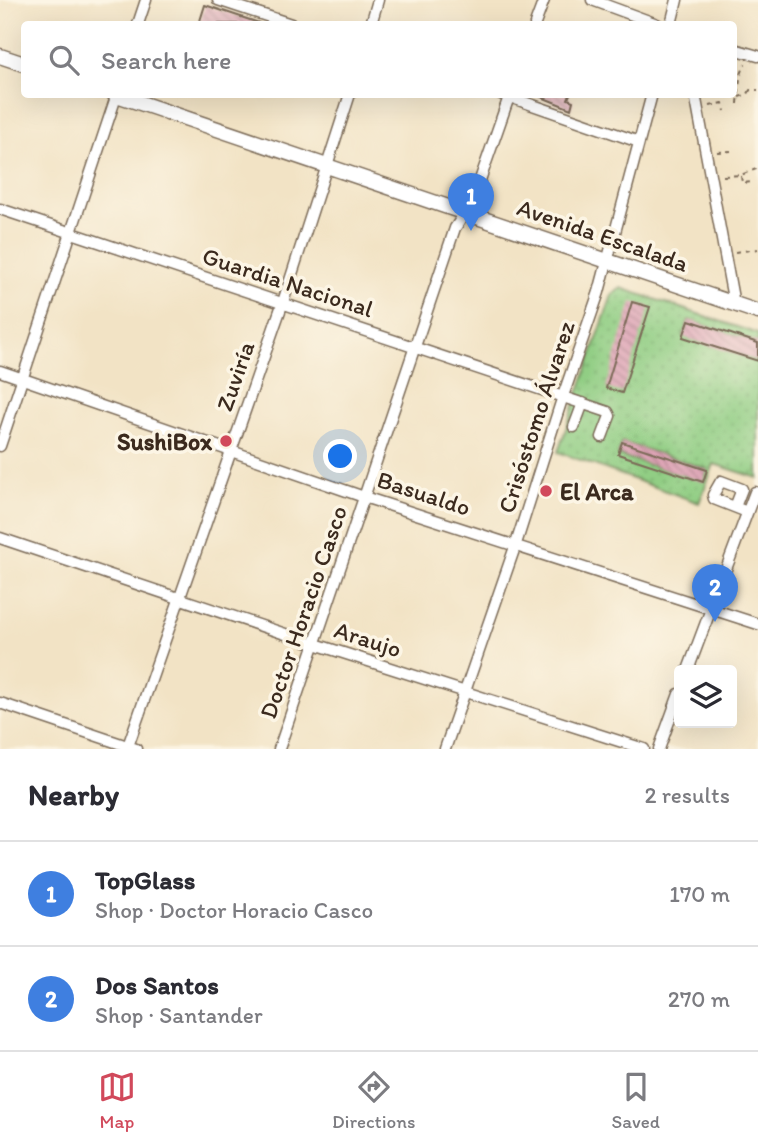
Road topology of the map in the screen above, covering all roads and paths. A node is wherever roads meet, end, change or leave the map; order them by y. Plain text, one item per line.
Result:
1 (146, 0) edge
2 (218, 0) edge
3 (378, 0) edge
4 (544, 0) edge
5 (592, 0) edge
6 (677, 0) edge
7 (139, 21) edge
8 (282, 21) edge
9 (372, 21) edge
10 (536, 21) edge
11 (649, 21) edge
12 (672, 21) edge
13 (753, 54) edge
14 (0, 56) edge
15 (21, 63) edge
16 (758, 90) edge
17 (738, 97) junction
18 (115, 98) edge
19 (125, 98) edge
20 (349, 98) edge
21 (506, 98) edge
22 (515, 98) edge
23 (651, 98) edge
24 (696, 98) edge
25 (738, 104) dead end
26 (698, 108) junction
27 (724, 111) dead end
28 (639, 142) junction
29 (731, 151) dead end
30 (706, 152) junction
31 (328, 167) junction
32 (758, 170) edge
33 (741, 175) junction
34 (722, 176) dead end
35 (753, 182) dead end
36 (0, 209) edge
37 (466, 213) junction
38 (71, 233) junction
39 (758, 249) edge
40 (726, 254) junction
41 (609, 260) junction
42 (283, 302) junction
43 (734, 304) junction
44 (758, 312) edge
45 (415, 346) junction
46 (0, 371) edge
47 (24, 379) junction
48 (562, 396) junction
49 (583, 403) junction
50 (574, 427) dead end
51 (602, 437) dead end
52 (0, 446) edge
53 (231, 452) junction
54 (755, 492) dead end
55 (365, 497) junction
56 (735, 507) dead end
57 (747, 512) junction
58 (0, 538) edge
59 (516, 544) junction
60 (181, 599) junction
61 (710, 610) junction
62 (758, 624) edge
63 (315, 644) junction
64 (690, 665) edge
65 (463, 692) junction
66 (0, 703) edge
67 (674, 708) edge
68 (130, 748) edge
69 (279, 749) edge
70 (445, 749) edge
71 (644, 749) edge
72 (659, 749) edge

1 - 7 street
2 - 8 street
3 - 9 street
4 - 10 street
5 - 11 street
6 - 12 street
13 - 17 path
14 - 15 main road
16 - 17 path
17 - 25 path
18 - 38 street
19 - 31 main road, Avenida Escalada
20 - 31 street, Zuviría
21 - 37 street, Doctor Horacio Casco
22 - 28 street
23 - 28 street, Crisóstomo Álvarez
24 - 26 street
26 - 27 path
26 - 30 street
28 - 41 street, Crisóstomo Álvarez
29 - 30 path
30 - 40 street
31 - 37 main road, Avenida Escalada
31 - 42 street, Zuviría
32 - 33 path
33 - 34 path
33 - 35 path
36 - 38 street, Guardia Nacional
37 - 41 main road, Avenida Escalada
37 - 45 street, Doctor Horacio Casco
38 - 42 street, Guardia Nacional
38 - 47 street
39 - 40 path
40 - 43 street
41 - 43 main road, Avenida Escalada
41 - 48 street, Crisóstomo Álvarez
42 - 45 street, Guardia Nacional
42 - 53 street, Zuviría
43 - 44 main road, Avenida Escalada
45 - 48 street, Guardia Nacional
45 - 55 street, Doctor Horacio Casco
46 - 47 street, Basualdo
47 - 52 street
47 - 53 street, Basualdo
48 - 49 street, Guardia Nacional
48 - 59 street, Crisóstomo Álvarez
49 - 50 street
49 - 51 street, Guardia Nacional
53 - 55 street, Basualdo
53 - 60 street, Zuviría
54 - 57 street
55 - 59 street, Basualdo
55 - 63 street, Doctor Horacio Casco
56 - 57 street
57 - 61 street
58 - 60 street, Araujo
59 - 61 street, Basualdo
59 - 65 street, Crisóstomo Álvarez
60 - 63 street, Araujo
60 - 68 street, Zuviría
61 - 62 street, Basualdo
61 - 64 street
63 - 65 street, Araujo
63 - 69 street, Doctor Horacio Casco
65 - 70 street, Crisóstomo Álvarez
65 - 71 street, Araujo
66 - 68 street
67 - 72 street

